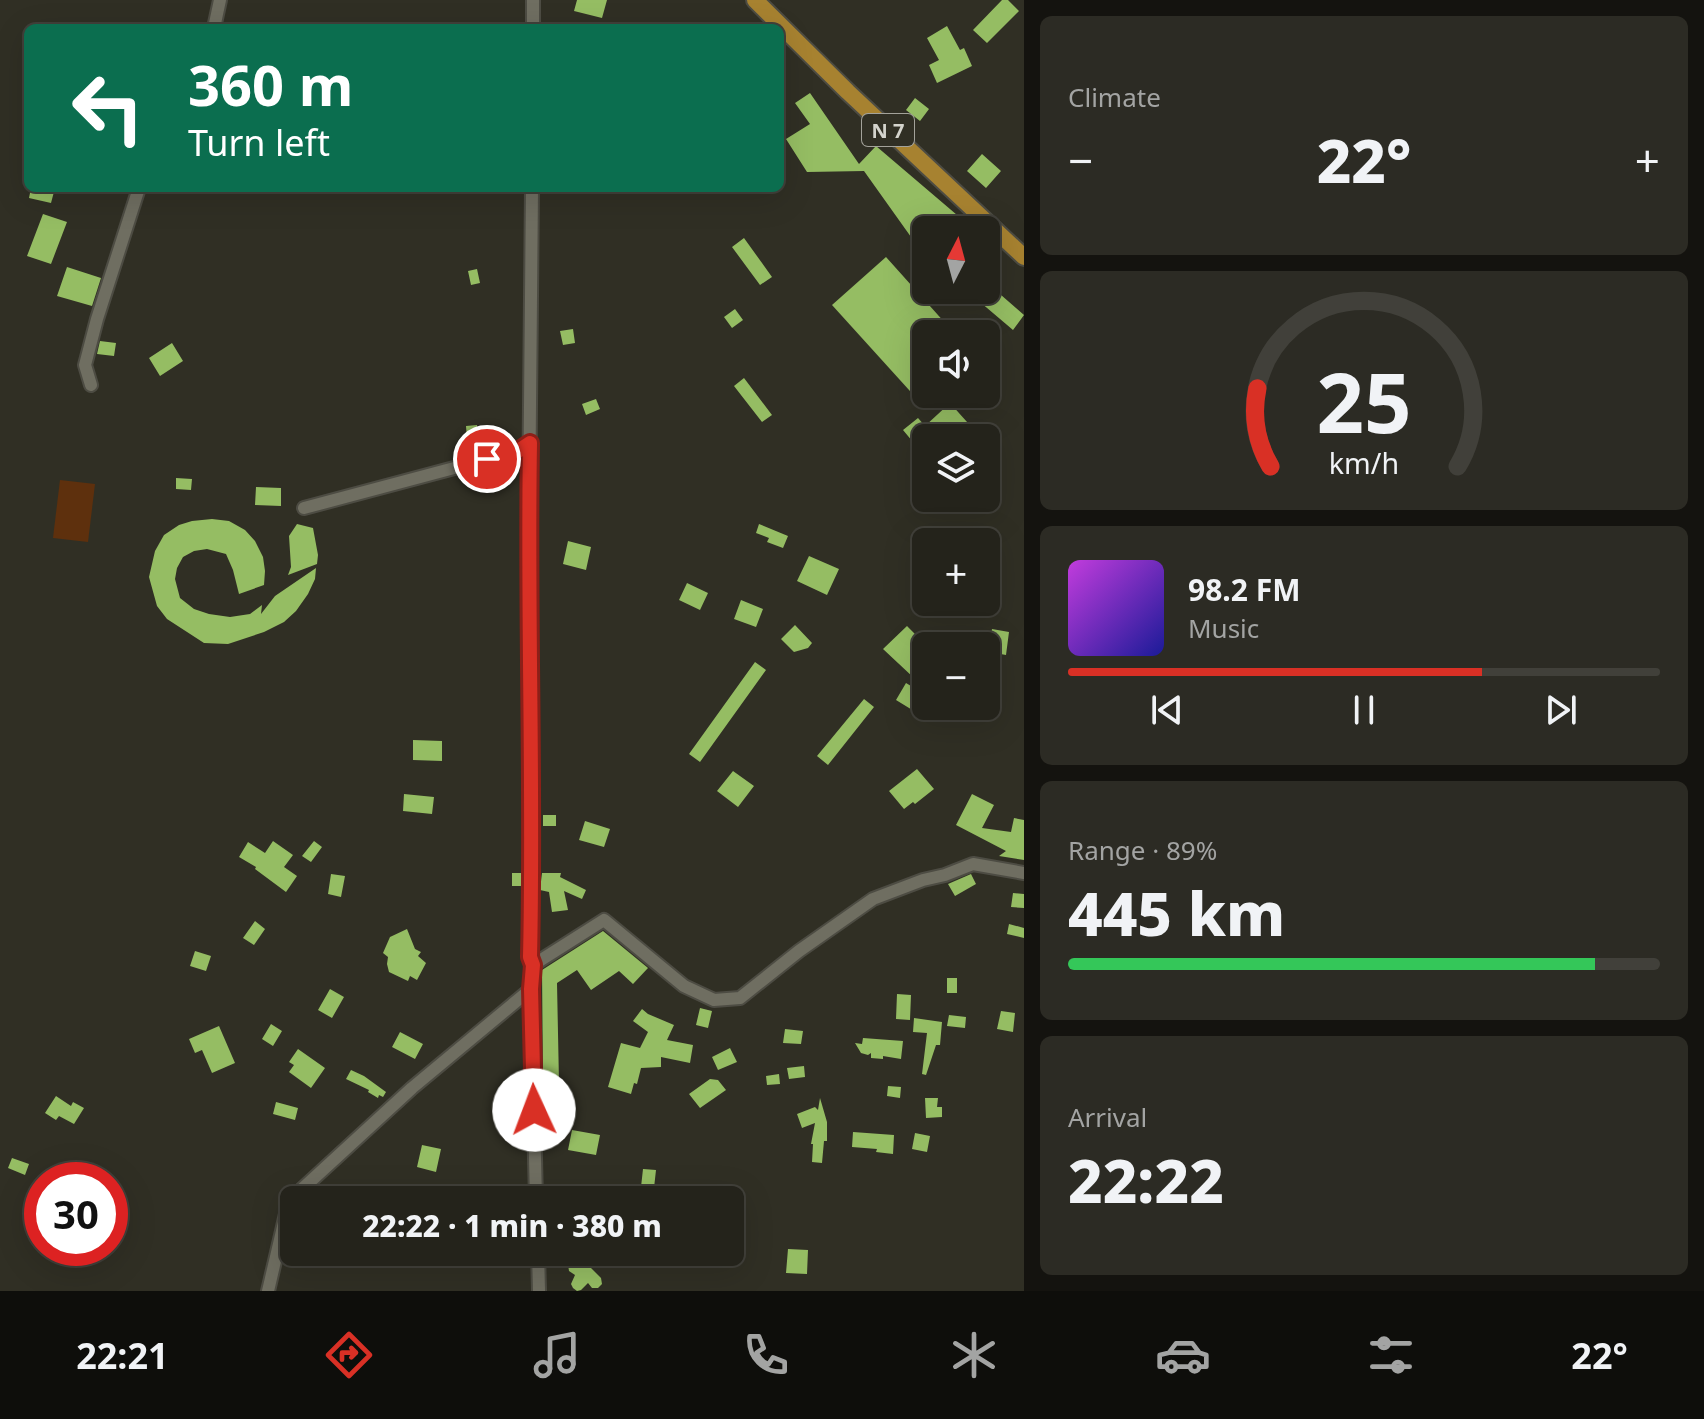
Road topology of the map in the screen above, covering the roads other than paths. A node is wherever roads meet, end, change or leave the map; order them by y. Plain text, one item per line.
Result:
1 (220, 0) edge
2 (533, 0) edge
3 (755, 0) edge
4 (215, 24) edge
5 (533, 24) edge
6 (779, 24) edge
7 (784, 28) edge
8 (138, 192) edge
9 (532, 192) edge
10 (1024, 257) edge
11 (91, 385) dead end
12 (530, 443) junction
13 (304, 508) dead end
14 (1024, 873) edge
15 (533, 965) junction
16 (531, 989) junction
17 (536, 1186) edge
18 (538, 1266) edge
19 (268, 1291) edge
20 (539, 1291) edge

1 - 4 street
2 - 5 street
3 - 6 main road, N 7
7 - 10 main road, N 7
8 - 11 street
9 - 12 street
12 - 13 street
12 - 15 street
14 - 15 street
15 - 16 street
16 - 17 street
16 - 19 street
18 - 20 street

